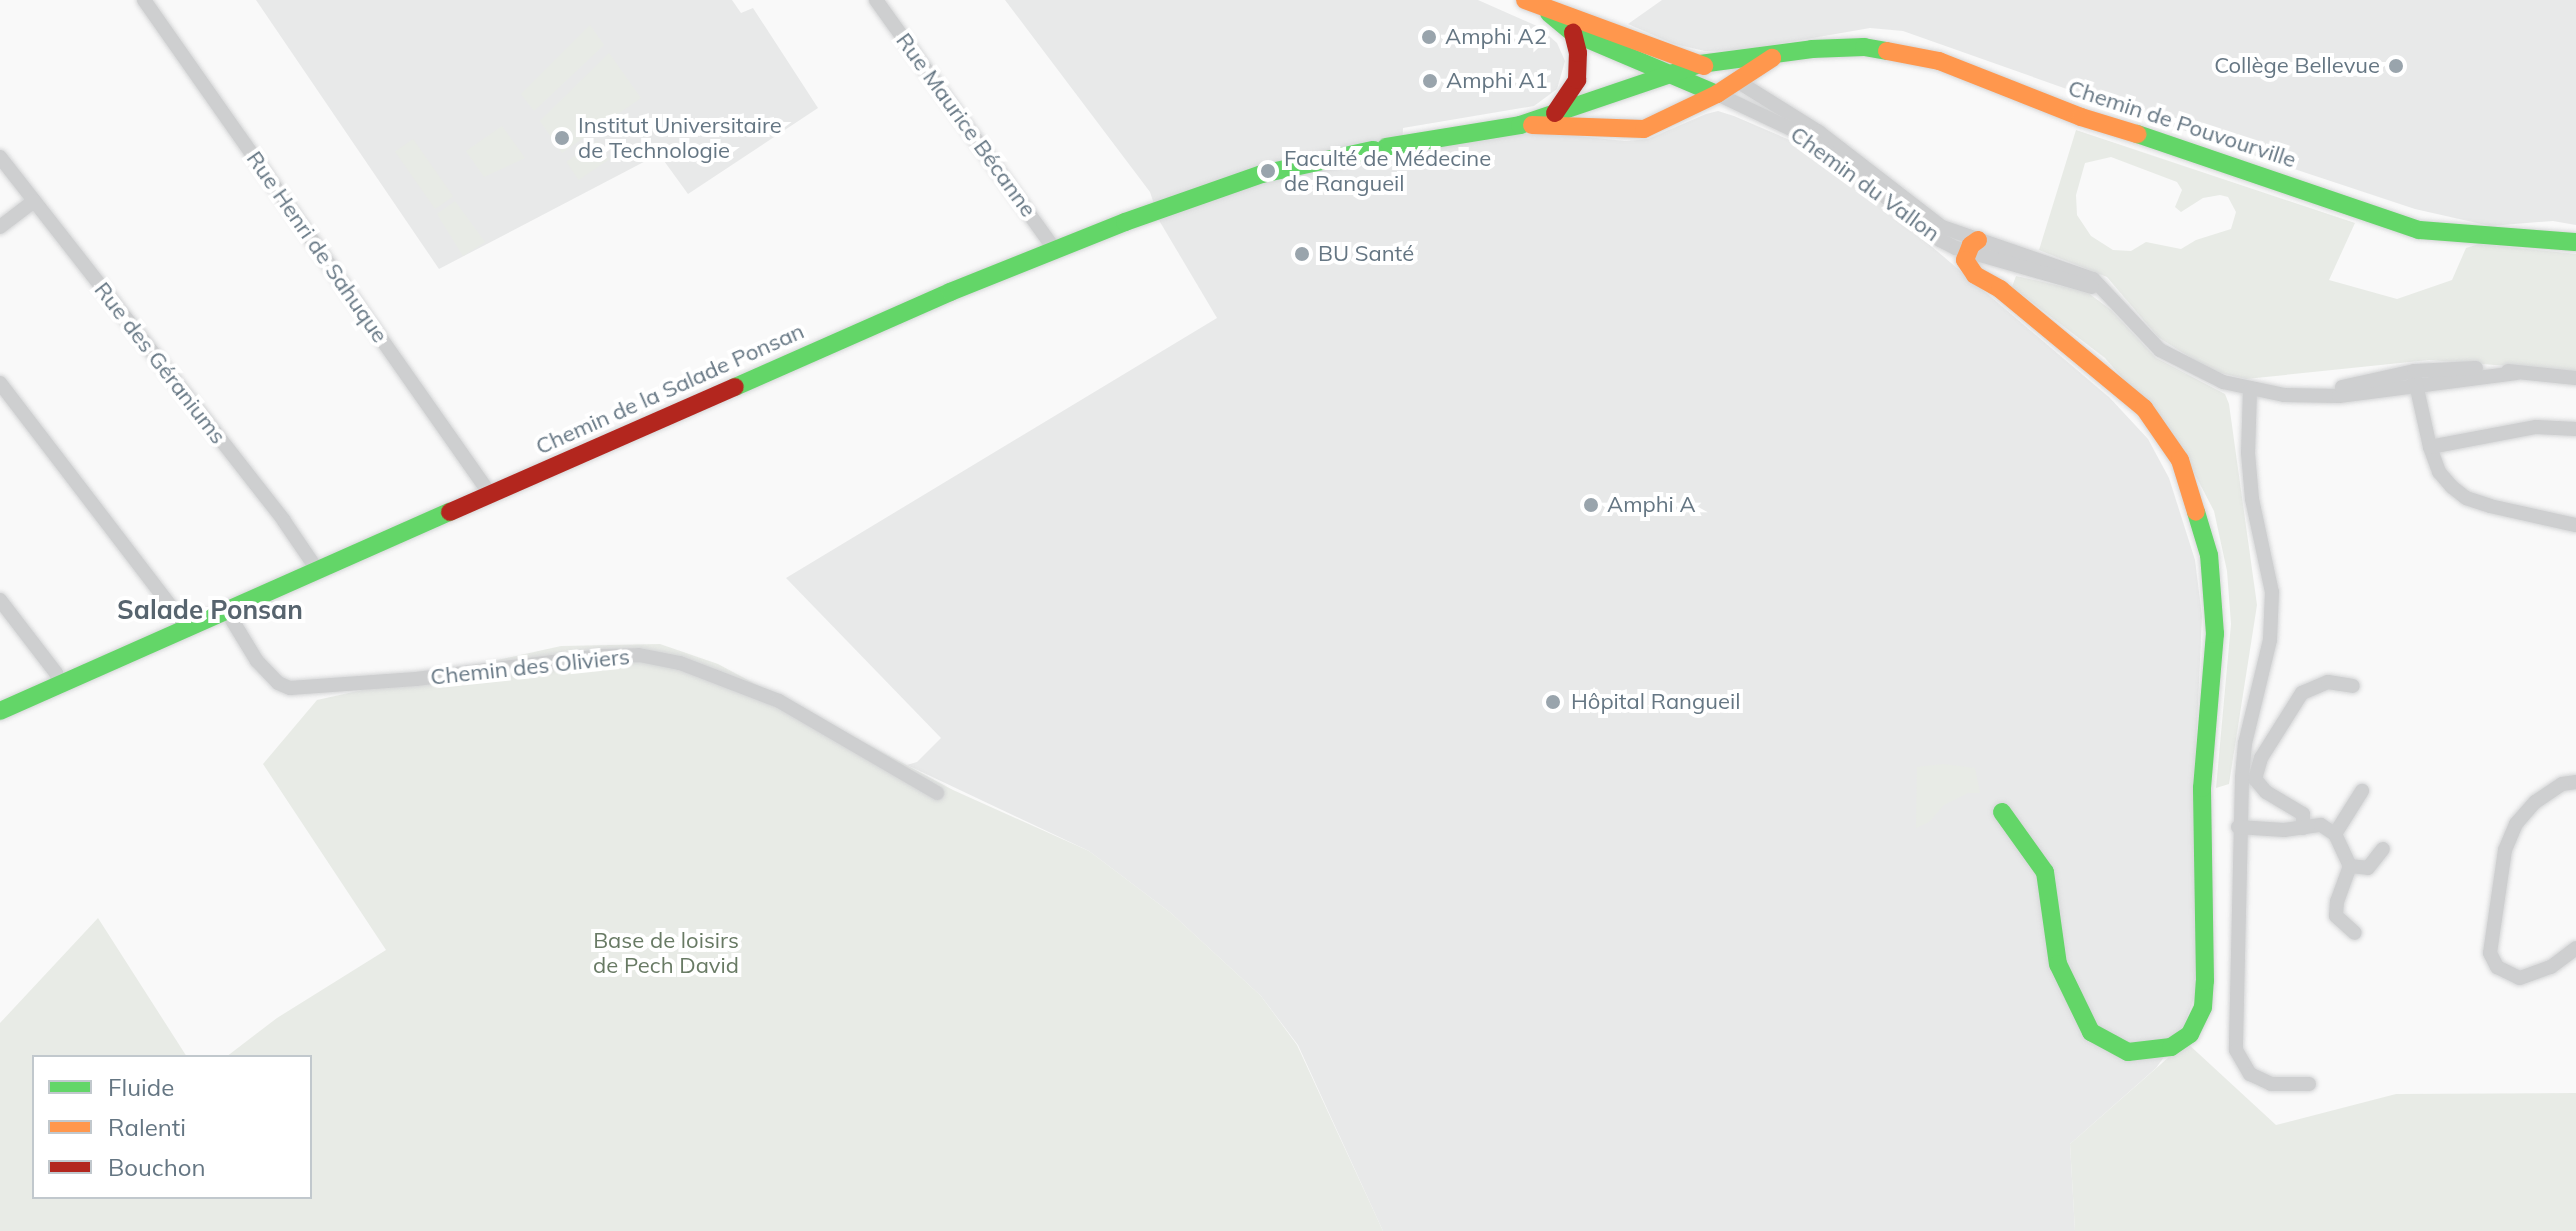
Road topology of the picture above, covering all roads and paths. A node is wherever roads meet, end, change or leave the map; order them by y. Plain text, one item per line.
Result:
1 (144, 0) edge
2 (876, 0) edge
3 (1525, 0) edge
4 (1544, 8) junction
5 (1573, 33) junction
6 (1775, 56) junction
7 (1700, 64) junction
8 (1672, 74) junction
9 (1737, 81) junction
10 (1717, 94) junction
11 (1555, 113) junction
12 (1520, 125) junction
13 (0, 157) edge
14 (34, 201) junction
15 (0, 227) edge
16 (2576, 242) edge
17 (1981, 248) junction
18 (1056, 251) junction
19 (2415, 377) junction
20 (2576, 378) edge
21 (0, 383) edge
22 (2250, 390) junction
23 (2576, 429) edge
24 (2430, 447) junction
25 (490, 494) junction
26 (2576, 525) edge
27 (318, 571) junction
28 (0, 600) edge
29 (226, 610) junction
30 (187, 628) junction
31 (60, 685) junction
32 (2353, 686) dead end
33 (0, 711) edge
34 (2576, 782) edge
35 (2362, 791) dead end
36 (937, 793) dead end
37 (2002, 812) dead end
38 (2238, 827) junction
39 (2303, 828) junction
40 (2335, 834) junction
41 (2383, 849) dead end
42 (2350, 866) junction
43 (2355, 933) dead end
44 (2576, 948) edge
45 (2570, 960) edge
46 (2309, 1084) dead end

1 - 25 street, Rue Henri de Sahuque
2 - 18 street, Rue Maurice Bécanne
3 - 4 street
4 - 5 street
4 - 7 street
5 - 8 street
5 - 11 street
6 - 7 street, Chemin de Pouvourville
6 - 9 street, Chemin de Pouvourville
6 - 16 street, Chemin de Pouvourville
7 - 8 street, Chemin de Pouvourville
7 - 9 street
8 - 10 street
8 - 11 street, Chemin de la Salade Ponsan
9 - 10 street, Chemin de Pouvourville
9 - 17 street, Chemin du Vallon
10 - 12 street, Chemin de la Salade Ponsan
10 - 17 street, Chemin du Vallon
11 - 12 street, Chemin de la Salade Ponsan
12 - 18 street, Chemin de la Salade Ponsan
13 - 14 street, Rue des Géraniums
14 - 15 street
14 - 27 street, Rue des Géraniums
17 - 22 street, Chemin du Vallon
17 - 37 street
18 - 25 street, Chemin de la Salade Ponsan
19 - 20 street, Chemin du Vallon
19 - 22 street, Chemin du Vallon
19 - 24 street
21 - 30 street
22 - 38 street
23 - 24 street
24 - 26 street
25 - 27 street, Chemin de la Salade Ponsan
27 - 29 street, Chemin de la Salade Ponsan
28 - 31 street
29 - 30 street, Chemin de la Salade Ponsan
29 - 36 street, Chemin des Oliviers
30 - 31 street, Chemin de la Salade Ponsan
31 - 33 street, Chemin de la Salade Ponsan
32 - 39 street
34 - 45 street
35 - 40 street
38 - 39 street
38 - 46 street
39 - 40 street
40 - 42 street
41 - 42 street
42 - 43 street
44 - 45 street

